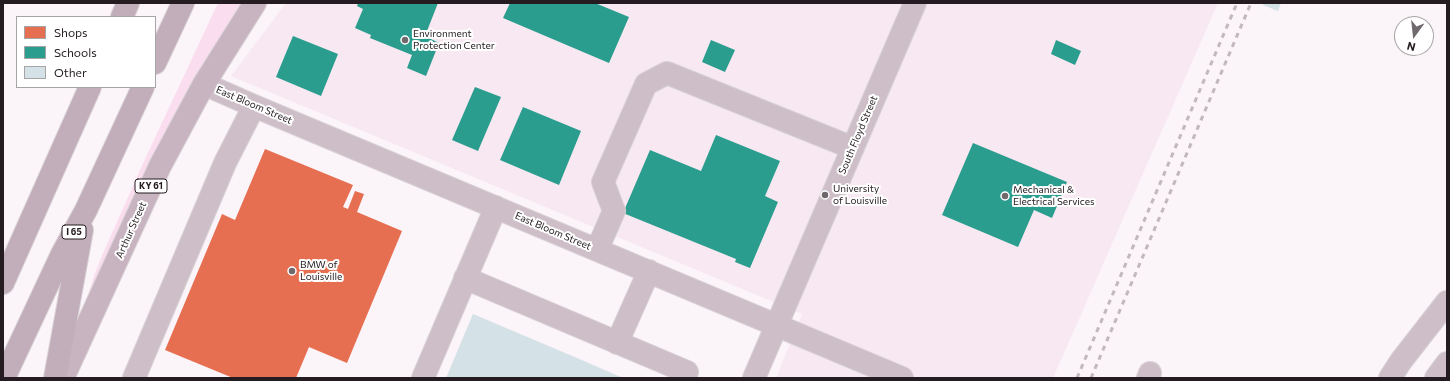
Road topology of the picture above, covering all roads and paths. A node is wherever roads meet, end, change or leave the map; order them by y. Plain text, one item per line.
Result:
1 (128, 3) edge
2 (183, 3) edge
3 (254, 3) edge
4 (915, 3) edge
5 (122, 16) edge
6 (156, 61) edge
7 (204, 84) junction
8 (90, 88) edge
9 (143, 88) edge
10 (254, 106) junction
11 (853, 148) junction
12 (496, 207) junction
13 (86, 210) junction
14 (598, 250) junction
15 (649, 271) junction
16 (465, 278) junction
17 (3, 283) edge
18 (1447, 302) edge
19 (776, 325) junction
20 (617, 343) junction
21 (1447, 363) edge
22 (687, 372) dead end
23 (4, 378) edge
24 (55, 378) edge
25 (63, 378) edge
26 (134, 378) edge
27 (423, 378) edge
28 (754, 378) edge
29 (902, 378) edge
30 (1390, 378) edge
31 (1436, 378) edge

1 - 5 highway
2 - 6 highway
3 - 7 main road, Arthur Street / KY 61
4 - 11 street, South Floyd Street
7 - 10 street, East Bloom Street
7 - 25 main road, Arthur Street / KY 61
8 - 17 highway
9 - 13 highway, I 65
10 - 12 street, East Bloom Street
10 - 26 street
11 - 14 street
11 - 19 street, South Floyd Street
12 - 14 street, East Bloom Street
12 - 16 street
13 - 23 highway, I 65
13 - 24 highway
14 - 15 street, East Bloom Street
15 - 19 street, East Bloom Street
15 - 20 street
16 - 20 street
16 - 27 street
18 - 30 street
19 - 28 street, South Floyd Street
19 - 29 street, East Bloom Street
20 - 22 street
21 - 31 street

